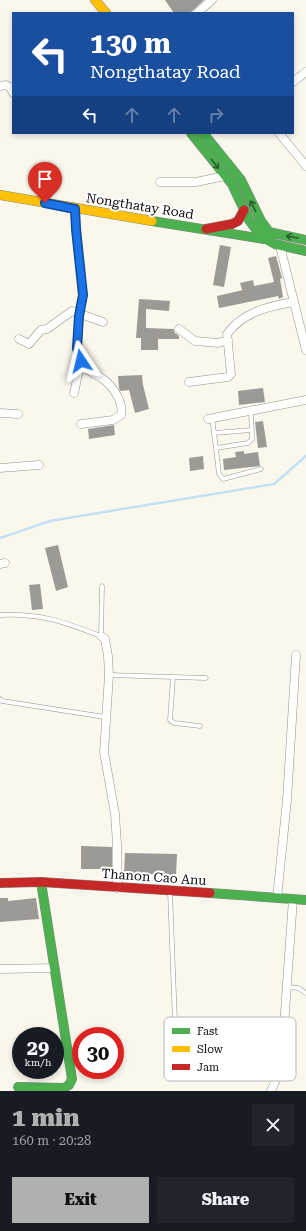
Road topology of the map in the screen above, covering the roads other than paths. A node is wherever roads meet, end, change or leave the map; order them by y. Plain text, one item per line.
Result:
1 (84, 0) edge
2 (95, 0) edge
3 (212, 0) edge
4 (94, 12) edge
5 (105, 12) edge
6 (199, 12) edge
7 (306, 72) edge
8 (294, 81) edge
9 (0, 86) edge
10 (12, 90) edge
11 (192, 134) edge
12 (204, 134) edge
13 (280, 134) edge
14 (306, 166) edge
15 (225, 176) junction
16 (160, 182) dead end
17 (0, 195) edge
18 (75, 209) junction
19 (244, 210) junction
20 (261, 221) junction
21 (253, 227) junction
22 (206, 229) junction
23 (266, 235) junction
24 (306, 240) edge
25 (280, 246) junction
26 (306, 252) edge
27 (294, 302) junction
28 (80, 313) junction
29 (103, 322) dead end
30 (179, 329) dead end
31 (304, 335) edge
32 (19, 339) dead end
33 (228, 340) junction
34 (306, 350) edge
35 (81, 361) junction
36 (189, 382) dead end
37 (74, 393) dead end
38 (306, 400) edge
39 (251, 411) junction
40 (0, 413) edge
41 (18, 414) dead end
42 (210, 418) joint
43 (81, 424) dead end
44 (252, 430) junction
45 (214, 433) junction
46 (216, 448) junction
47 (39, 465) dead end
48 (0, 468) edge
49 (261, 469) dead end
50 (102, 586) dead end
51 (0, 615) edge
52 (101, 636) junction
53 (296, 654) dead end
54 (109, 675) junction
55 (173, 677) junction
56 (206, 678) dead end
57 (0, 698) edge
58 (105, 717) junction
59 (200, 726) dead end
60 (41, 882) junction
61 (0, 883) edge
62 (116, 888) junction
63 (170, 891) junction
64 (277, 898) junction
65 (293, 899) junction
66 (306, 900) edge
67 (55, 968) junction
68 (0, 969) edge
69 (288, 987) junction
70 (306, 993) edge
71 (175, 1017) edge
72 (285, 1017) edge
73 (275, 1081) edge
74 (18, 1087) dead end
75 (271, 1091) edge

1 - 4 street
2 - 5 street
3 - 6 street
7 - 8 street
9 - 10 street
11 -> 15 street
20 -> 12 street
13 - 14 street
15 - 16 street
15 - 19 street
17 - 18 street, Nongthatay Road
18 - 22 street, Nongthatay Road
18 - 28 street
19 - 21 street
19 - 22 street
20 - 21 street
20 - 23 street
21 - 22 street
21 - 23 street
22 - 23 street
24 -> 23 street
23 - 25 street
25 - 26 street
25 - 27 street
27 - 31 street
27 - 33 street
28 - 29 street
28 - 32 street
28 - 35 street
30 - 33 street
31 - 34 street
33 - 36 street
35 - 37 street
35 - 43 street
38 - 39 street
39 - 42 street
39 - 44 lane
40 - 41 street
42 - 45 lane
44 - 45 lane
44 - 46 lane
45 - 46 lane
46 - 49 lane
47 - 48 street
50 - 52 lane
51 - 52 lane
52 - 54 street
53 - 64 street
54 - 55 lane
54 - 58 street
55 - 56 lane
55 - 59 lane
57 - 58 lane
58 - 62 street
60 - 61 street, Thanon Cao Anu
60 - 62 street, Thanon Cao Anu
60 - 67 street
62 - 63 street, Thanon Cao Anu
63 - 64 street, Thanon Cao Anu
63 - 71 lane
64 - 65 street, Thanon Cao Anu
65 - 66 street, Thanon Cao Anu
65 - 69 street
67 - 68 street
67 - 74 street
69 - 70 lane
69 - 72 street
73 - 75 street

